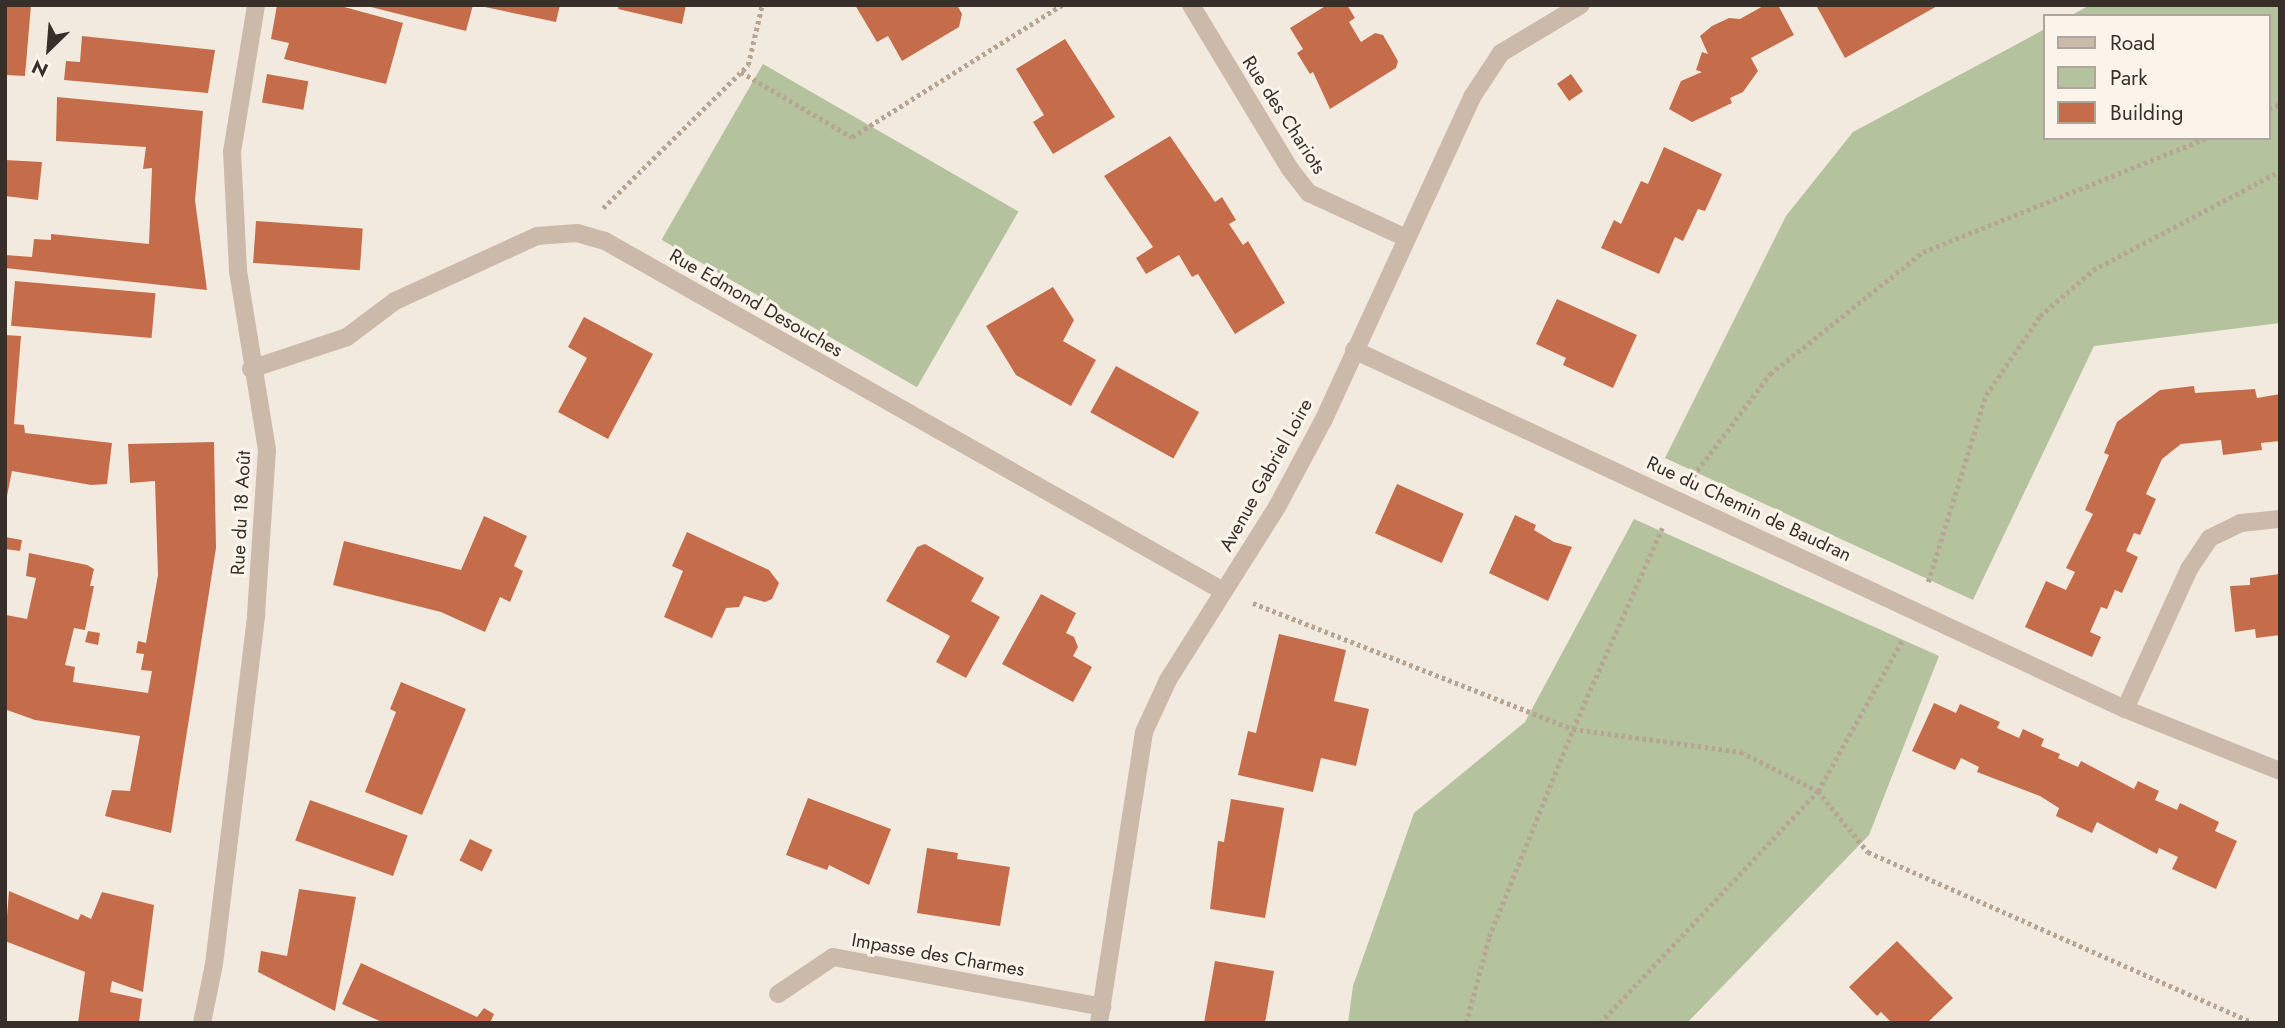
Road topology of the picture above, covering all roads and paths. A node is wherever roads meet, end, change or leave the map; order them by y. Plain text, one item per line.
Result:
1 (256, 5) edge
2 (762, 5) edge
3 (1062, 5) edge
4 (1191, 5) edge
5 (1581, 5) edge
6 (741, 72) junction
7 (2280, 171) edge
8 (577, 233) junction
9 (1404, 237) junction
10 (1354, 350) junction
11 (251, 369) junction
12 (2280, 519) edge
13 (1223, 592) junction
14 (1920, 611) junction
15 (2125, 709) junction
16 (2280, 771) edge
17 (1818, 790) junction
18 (778, 994) dead end
19 (1101, 1015) edge
20 (202, 1023) edge
21 (1600, 1023) edge
22 (2253, 1023) edge

1 - 11 street, Rue du 18 Août
2 - 6 path
3 - 6 path
4 - 9 street, Rue des Chariots
5 - 9 street, Avenue Gabriel Loire
6 - 8 path
7 - 14 path
8 - 11 street, Rue Edmond Desouches
8 - 13 street, Rue Edmond Desouches
9 - 10 street, Avenue Gabriel Loire
10 - 13 street, Avenue Gabriel Loire
10 - 14 street, Rue du Chemin de Baudran
11 - 20 street, Rue du 18 Août
12 - 15 street
13 - 17 path
13 - 19 street, Avenue Gabriel Loire
14 - 15 street, Rue du Chemin de Baudran
14 - 17 path
15 - 16 street, Rue du Chemin de Baudran
17 - 21 path
17 - 22 path
18 - 19 street, Impasse des Charmes

